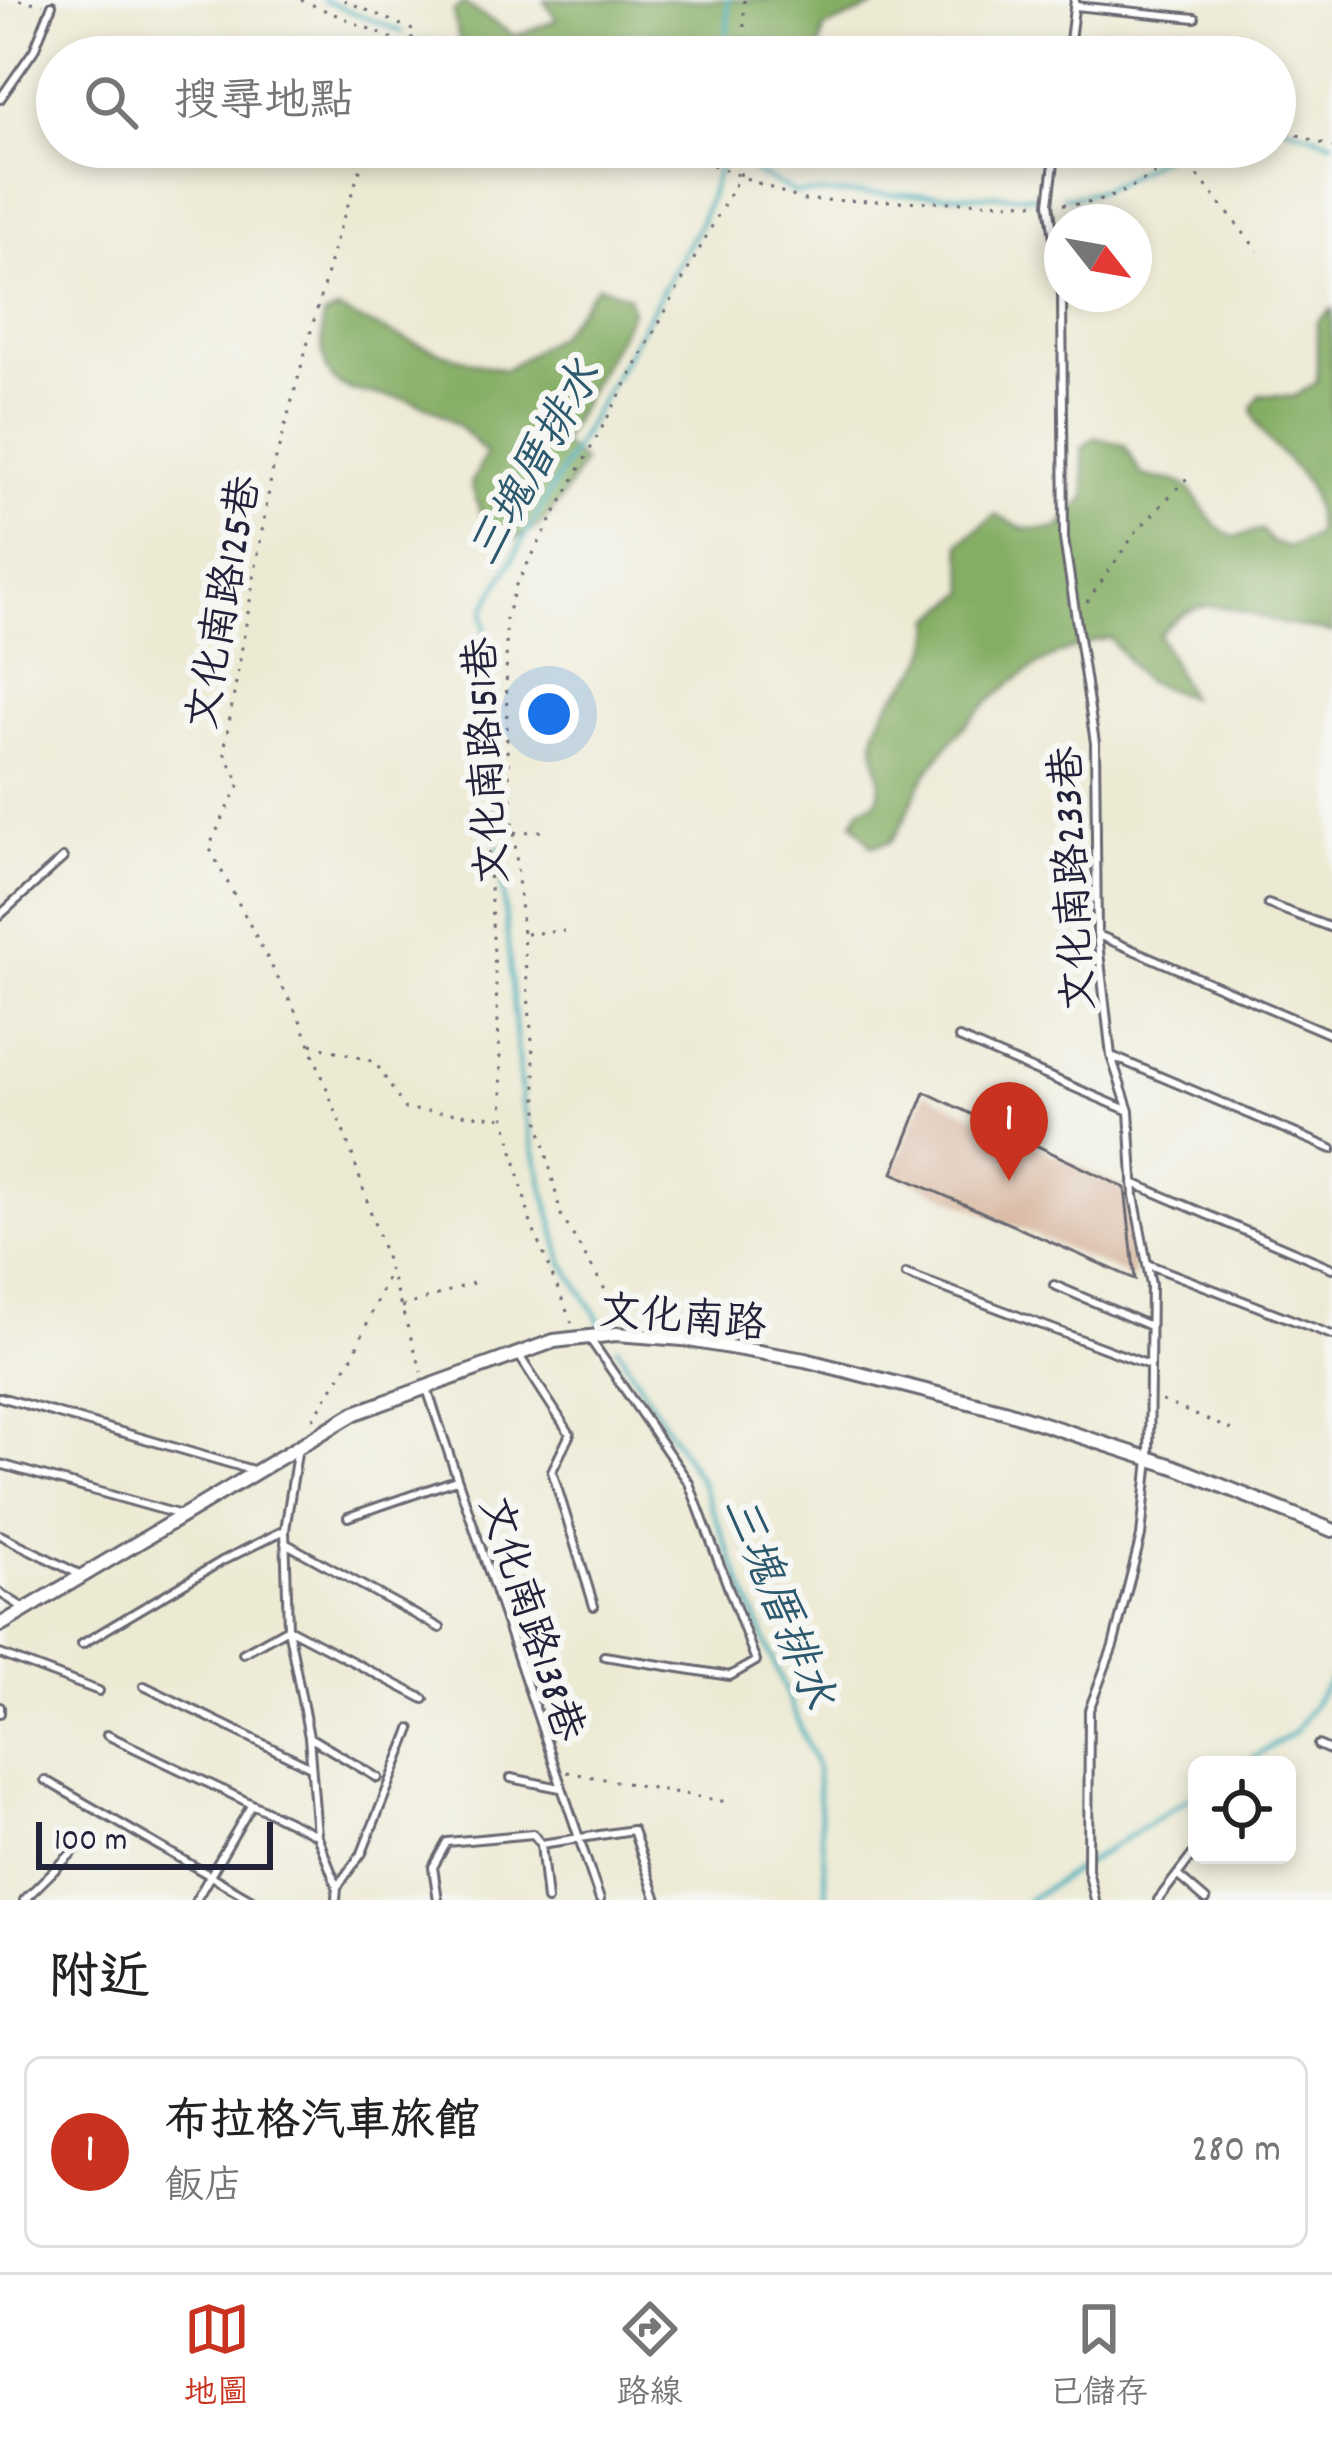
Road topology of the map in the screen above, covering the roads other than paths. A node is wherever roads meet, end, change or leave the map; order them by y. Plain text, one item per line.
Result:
1 (1075, 3) edge
2 (52, 5) dead end
3 (1195, 18) dead end
4 (40, 36) edge
5 (1071, 36) edge
6 (36, 45) edge
7 (0, 99) edge
8 (1053, 168) edge
9 (1049, 204) edge
10 (1062, 312) edge
11 (63, 858) dead end
12 (1268, 904) dead end
13 (0, 915) edge
14 (1332, 928) edge
15 (1097, 934) junction
16 (1332, 1035) edge
17 (959, 1037) dead end
18 (1111, 1056) junction
19 (1129, 1111) junction
20 (1332, 1149) edge
21 (1133, 1183) junction
22 (1147, 1264) junction
23 (1332, 1268) edge
24 (906, 1274) dead end
25 (1054, 1285) dead end
26 (1151, 1326) junction
27 (1332, 1335) edge
28 (584, 1339) junction
29 (518, 1353) junction
30 (1149, 1365) junction
31 (426, 1385) junction
32 (0, 1397) edge
33 (297, 1449) junction
34 (1149, 1459) junction
35 (0, 1464) edge
36 (261, 1472) junction
37 (456, 1480) junction
38 (186, 1516) junction
39 (347, 1517) dead end
40 (285, 1530) junction
41 (1332, 1530) edge
42 (0, 1535) edge
43 (285, 1543) junction
44 (84, 1576) junction
45 (0, 1594) edge
46 (594, 1606) dead end
47 (27, 1610) junction
48 (0, 1625) edge
49 (289, 1628) junction
50 (440, 1628) dead end
51 (82, 1644) dead end
52 (243, 1653) dead end
53 (0, 1654) edge
54 (604, 1656) dead end
55 (144, 1687) dead end
56 (99, 1691) dead end
57 (424, 1700) dead end
58 (411, 1729) dead end
59 (106, 1735) dead end
60 (309, 1737) junction
61 (1318, 1744) dead end
62 (1332, 1751) edge
63 (311, 1767) junction
64 (378, 1778) dead end
65 (511, 1778) dead end
66 (46, 1780) dead end
67 (560, 1788) junction
68 (252, 1804) junction
69 (317, 1835) junction
70 (88, 1837) dead end
71 (581, 1842) junction
72 (541, 1844) junction
73 (1188, 1861) edge
74 (209, 1875) junction
75 (1177, 1875) junction
76 (337, 1887) junction
77 (24, 1900) edge
78 (196, 1900) edge
79 (252, 1900) edge
80 (336, 1900) edge
81 (438, 1900) edge
82 (547, 1900) edge
83 (600, 1900) edge
84 (657, 1900) edge
85 (1094, 1900) edge
86 (1158, 1900) edge
87 (1206, 1900) edge

1 - 3 lane
1 - 5 lane
2 - 4 lane
6 - 7 lane
8 - 9 lane, 文化南路233巷
10 - 15 lane, 文化南路233巷
11 - 13 lane
12 - 14 lane
15 - 16 lane
15 - 18 lane, 文化南路233巷
17 - 19 lane
18 - 19 lane, 文化南路233巷
18 - 20 lane
19 - 21 lane, 文化南路233巷
21 - 22 lane, 文化南路233巷
21 - 23 lane
22 - 26 lane, 文化南路233巷
22 - 27 lane
24 - 30 lane
25 - 26 lane
26 - 30 lane, 文化南路233巷
28 - 29 street, 文化南路
28 - 34 street, 文化南路
28 - 54 lane
29 - 31 street, 文化南路
29 - 46 lane
30 - 34 lane, 文化南路233巷
31 - 33 street, 文化南路
31 - 37 lane, 文化南路138巷
32 - 36 lane
33 - 36 street, 文化南路
33 - 40 lane
34 - 41 street, 文化南路
34 - 85 lane, 文化南路233巷
35 - 38 lane
36 - 38 street, 文化南路
37 - 39 lane
37 - 67 lane, 文化南路138巷
38 - 44 street, 文化南路
40 - 43 lane
40 - 51 lane
42 - 44 lane
43 - 49 lane
43 - 50 lane
44 - 47 street, 文化南路
45 - 47 lane
47 - 48 street, 文化南路
49 - 52 lane
49 - 57 lane
49 - 60 lane
53 - 56 lane
55 - 63 lane
58 - 76 lane
59 - 68 lane
60 - 63 lane
60 - 64 lane
61 - 62 lane
63 - 69 lane
65 - 67 lane
66 - 74 lane
67 - 71 lane
68 - 69 lane
68 - 74 lane
69 - 76 lane
70 - 77 lane
71 - 72 lane
71 - 83 lane
71 - 84 lane
72 - 81 lane
72 - 82 lane
73 - 75 lane
74 - 78 lane
74 - 79 lane
75 - 86 lane
75 - 87 lane
76 - 80 lane

